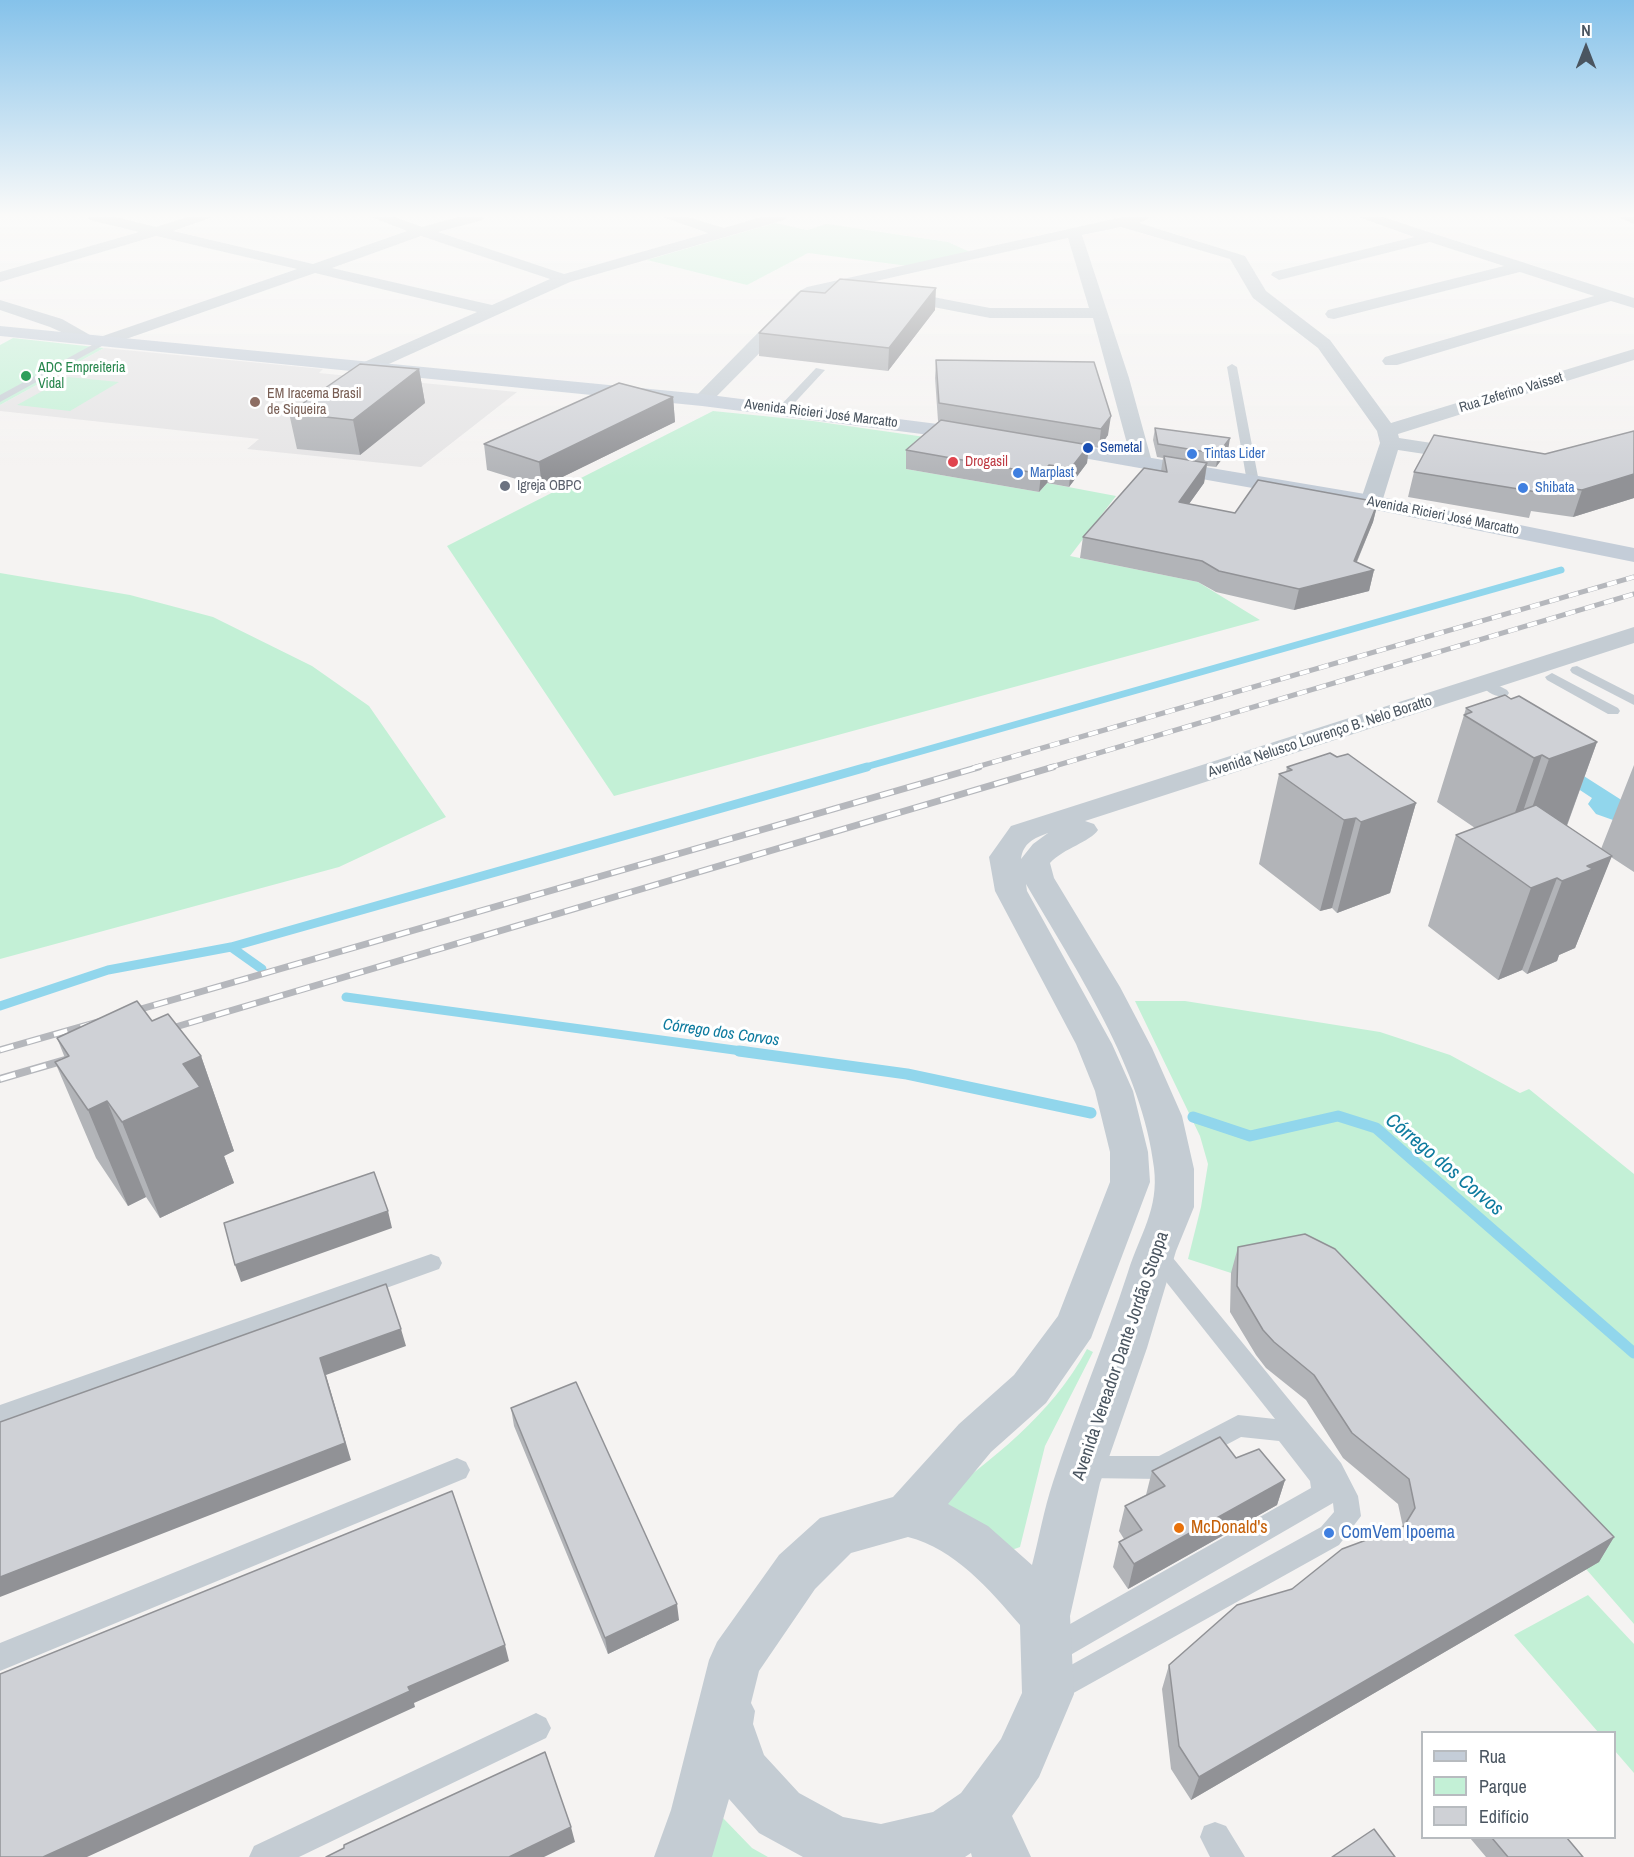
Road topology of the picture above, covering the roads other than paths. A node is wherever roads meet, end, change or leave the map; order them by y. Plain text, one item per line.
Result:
1 (207, 304) edge
2 (464, 304) edge
3 (506, 304) edge
4 (796, 304) edge
5 (940, 304) edge
6 (1095, 304) edge
7 (1272, 304) edge
8 (1375, 304) edge
9 (1585, 304) edge
10 (0, 305) edge
11 (491, 310) junction
12 (1098, 313) junction
13 (1334, 314) dead end
14 (0, 331) edge
15 (97, 340) junction
16 (1634, 354) edge
17 (1391, 361) dead end
18 (369, 367) junction
19 (1232, 367) dead end
20 (820, 370) edge
21 (0, 399) edge
22 (702, 400) junction
23 (783, 409) junction
24 (992, 437) edge
25 (1389, 437) junction
26 (1026, 443) edge
27 (1496, 459) edge
28 (1142, 462) junction
29 (1253, 482) junction
30 (1371, 502) junction
31 (1634, 533) edge
32 (1586, 545) junction
33 (1634, 555) edge
34 (1634, 635) edge
35 (1634, 652) edge
36 (1565, 673) junction
37 (1494, 688) junction
38 (1634, 701) edge
39 (1613, 711) dead end
40 (1022, 855) junction
41 (1155, 1251) junction
42 (431, 1263) dead end
43 (0, 1416) edge
44 (1082, 1467) junction
45 (457, 1470) dead end
46 (908, 1515) junction
47 (1046, 1654) junction
48 (0, 1657) edge
49 (735, 1660) junction
50 (536, 1728) dead end
51 (959, 1841) edge
52 (265, 1857) edge
53 (683, 1857) edge

1 - 15 street
2 - 11 street
3 - 11 street
4 - 22 street
5 - 12 street
6 - 12 street
7 - 25 street
8 - 13 street
9 - 17 street
10 - 15 street
11 - 18 street
12 - 28 street
14 - 15 main road, Avenida Ricieri José Marcatto
15 - 18 main road, Avenida Ricieri José Marcatto
15 - 21 lane
16 - 25 street, Rua Zeferino Vaisset
18 - 22 main road, Avenida Ricieri José Marcatto
19 - 29 lane
20 - 23 lane
22 - 23 main road, Avenida Ricieri José Marcatto
23 - 24 main road, Avenida Ricieri José Marcatto
25 - 27 street
25 - 30 street
26 - 28 main road, Avenida Ricieri José Marcatto
28 - 29 main road, Avenida Ricieri José Marcatto
29 - 30 main road, Avenida Ricieri José Marcatto
30 - 32 main road, Avenida Ricieri José Marcatto
31 - 32 main road
32 - 33 main road, Avenida Ricieri José Marcatto
34 - 37 street, Avenida Nelusco Lourenço B. Nelo Boratto
35 - 36 street, Avenida Nelusco Lourenço B. Nelo Boratto
36 - 37 street, Avenida Nelusco Lourenço B. Nelo Boratto
36 - 38 lane
36 - 39 lane
37 - 40 street, Avenida Nelusco Lourenço B. Nelo Boratto
40 - 41 street, Avenida Vereador Dante Jordão Stoppa
40 - 46 street
41 - 44 street, Avenida Vereador Dante Jordão Stoppa
41 - 47 lane
42 - 43 lane
44 - 47 street, Avenida Vereador Dante Jordão Stoppa
44 - 47 lane
45 - 48 lane
46 - 47 street
46 - 49 street, Avenida Vereador Dante Jordão Stoppa
47 - 51 street, Avenida Vereador Dante Jordão Stoppa
49 - 51 street, Avenida Vereador Dante Jordão Stoppa
49 - 53 street, Avenida Vereador Dante Jordão Stoppa
50 - 52 lane

